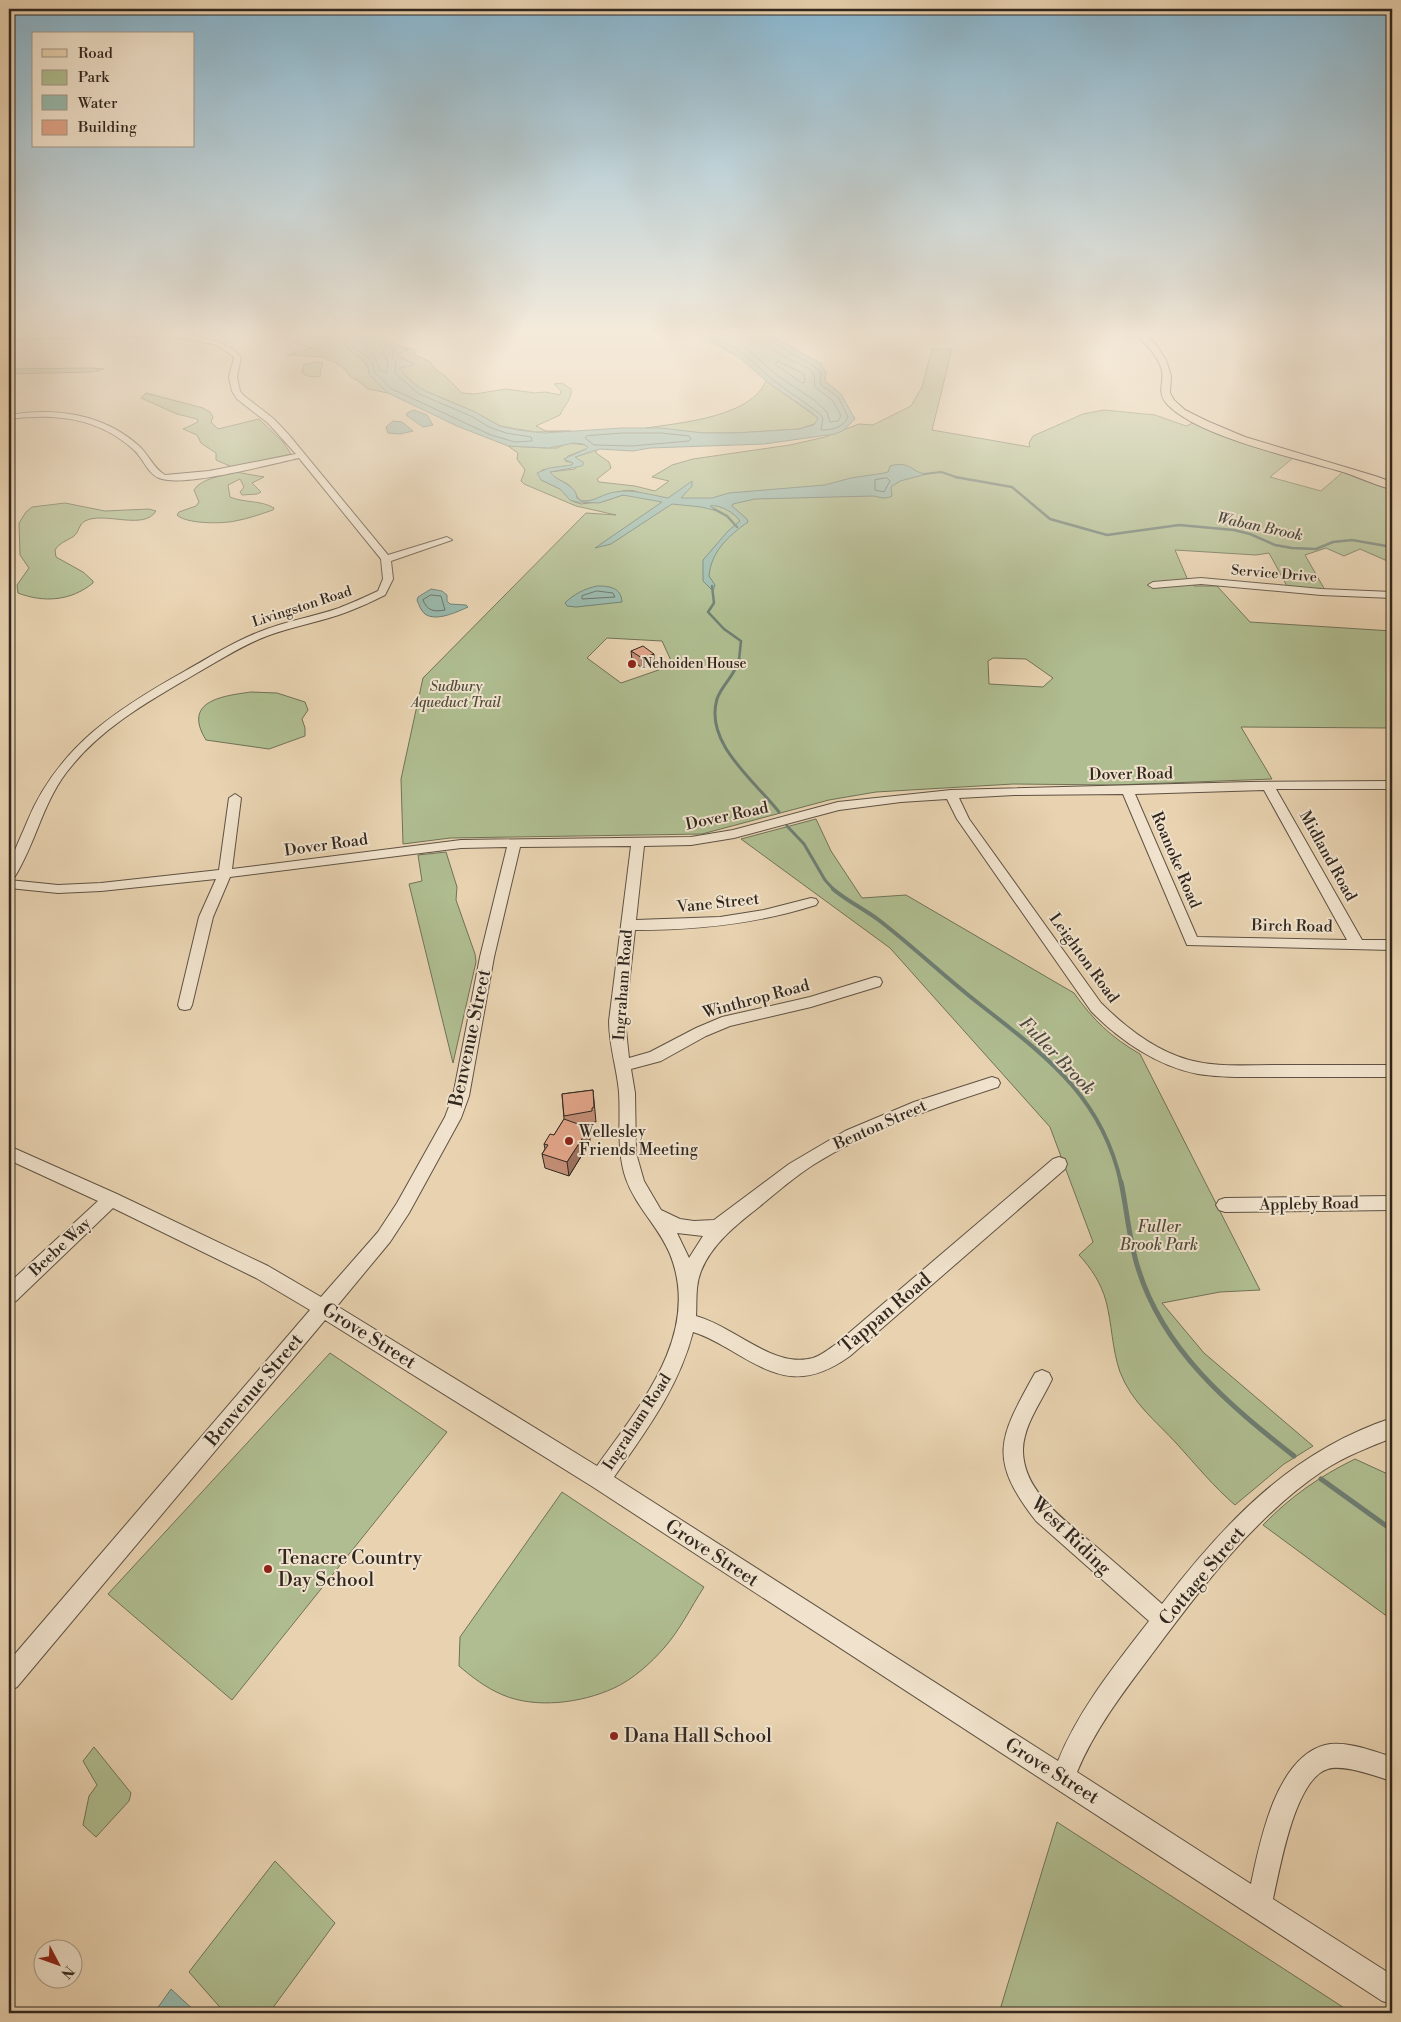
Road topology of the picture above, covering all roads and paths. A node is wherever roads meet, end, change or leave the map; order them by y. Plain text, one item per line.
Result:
1 (101, 428) edge
2 (278, 428) edge
3 (1215, 428) edge
4 (302, 455) junction
5 (1392, 486) edge
6 (447, 540) dead end
7 (386, 559) junction
8 (1153, 585) dead end
9 (1392, 595) edge
10 (1392, 785) edge
11 (1268, 786) junction
12 (1128, 791) junction
13 (951, 794) junction
14 (235, 798) dead end
15 (638, 843) junction
16 (514, 844) junction
17 (225, 874) junction
18 (9, 875) edge
19 (9, 884) edge
20 (811, 902) dead end
21 (628, 925) junction
22 (1192, 942) joint
23 (1356, 944) junction
24 (1392, 945) edge
25 (875, 982) dead end
26 (185, 1005) dead end
27 (622, 1066) junction
28 (1392, 1071) edge
29 (992, 1083) dead end
30 (9, 1153) edge
31 (1059, 1164) dead end
32 (111, 1199) junction
33 (1392, 1203) edge
34 (1226, 1205) dead end
35 (655, 1215) junction
36 (729, 1220) junction
37 (687, 1292) junction
38 (9, 1295) edge
39 (323, 1308) junction
40 (686, 1322) junction
41 (1042, 1380) dead end
42 (1392, 1428) edge
43 (600, 1480) junction
44 (1164, 1620) junction
45 (9, 1679) edge
46 (1392, 1769) edge
47 (1063, 1777) junction
48 (1259, 1905) junction
49 (1392, 1991) edge

1 - 4 street
2 - 4 street
3 - 5 main road
4 - 7 street
6 - 7 street
7 - 18 street, Livingston Road
8 - 9 street, Service Drive
10 - 11 street, Dover Road
11 - 12 street, Dover Road
11 - 23 street, Midland Road
12 - 13 street, Dover Road
12 - 22 street, Roanoke Road
13 - 15 street, Dover Road
13 - 28 street, Leighton Road
14 - 17 street
15 - 16 street, Dover Road
15 - 21 street, Ingraham Road
16 - 17 street, Dover Road
16 - 39 street, Benvenue Street
17 - 19 street, Dover Road
17 - 26 street
20 - 21 street, Vane Street
21 - 27 street, Ingraham Road
22 - 23 street, Birch Road
23 - 24 street, Birch Road
25 - 27 street, Winthrop Road
27 - 35 street, Ingraham Road
29 - 36 street, Benton Street
30 - 32 street, Grove Street
31 - 40 street, Tappan Road
32 - 38 street, Beebe Way
32 - 39 street, Grove Street
33 - 34 street, Appleby Road
35 - 36 street, Benton Street
35 - 37 street, Ingraham Road
36 - 37 street, Benton Street
37 - 40 street, Ingraham Road
39 - 43 street, Grove Street
39 - 45 street, Benvenue Street
40 - 43 street, Ingraham Road
41 - 44 street, West Riding
42 - 44 street, Cottage Street
43 - 47 street, Grove Street
44 - 47 street, Cottage Street
46 - 48 street
47 - 48 street, Grove Street
48 - 49 street, Grove Street

